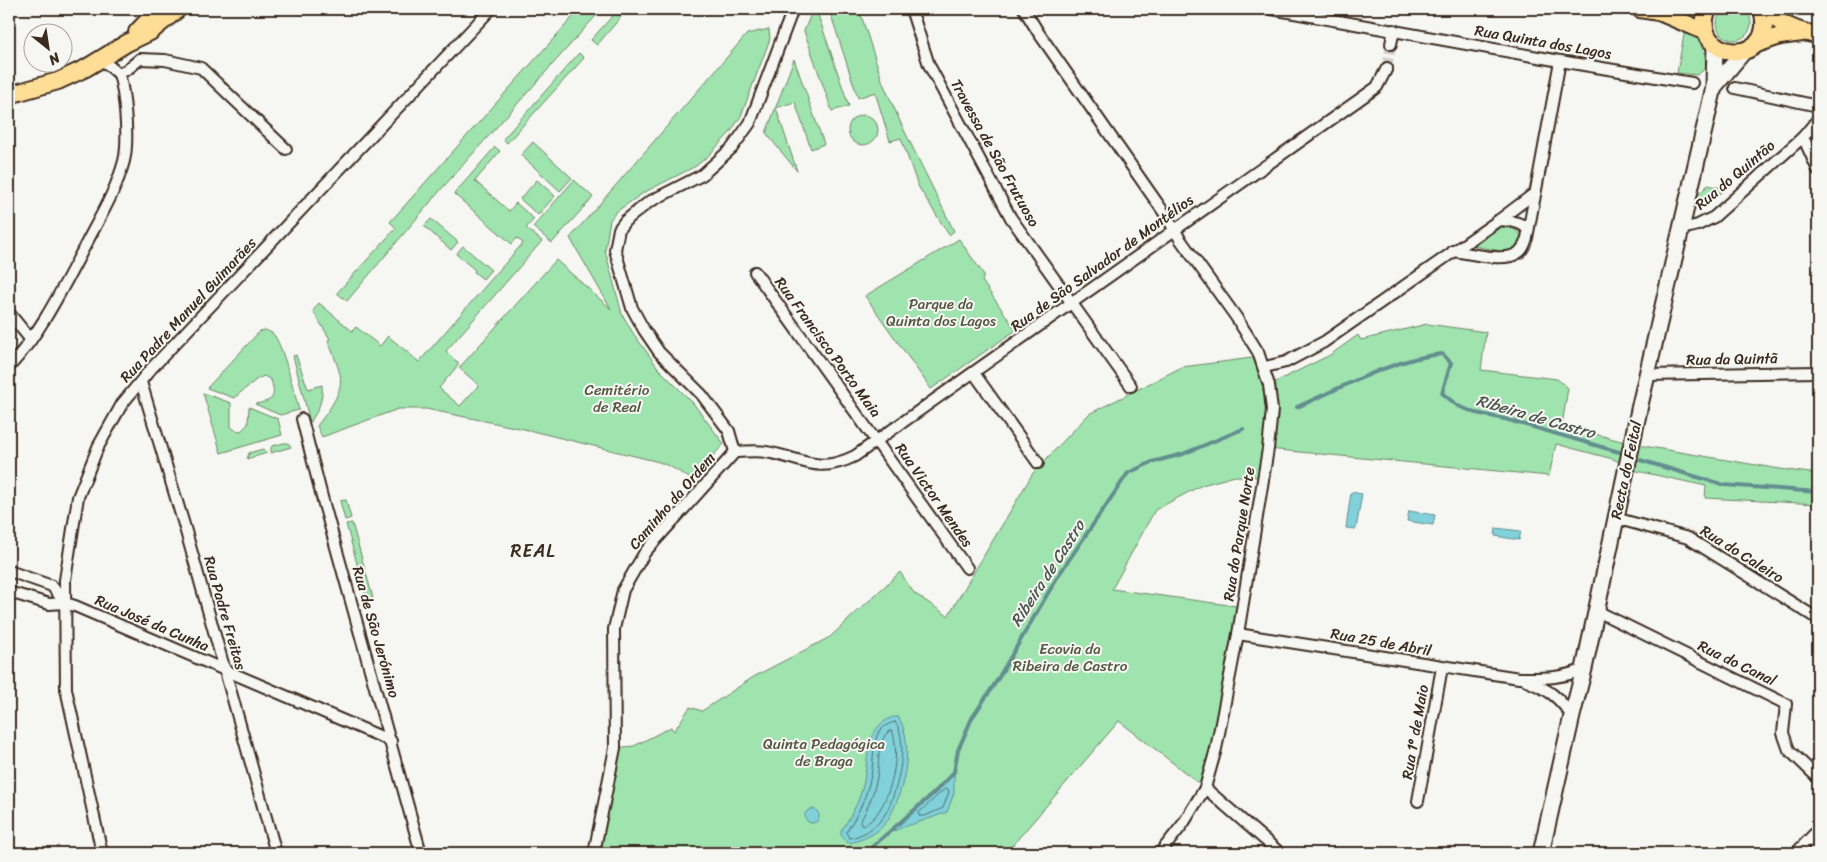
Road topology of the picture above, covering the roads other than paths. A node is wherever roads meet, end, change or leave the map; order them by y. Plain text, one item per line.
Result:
1 (159, 9) edge
2 (178, 9) edge
3 (492, 9) edge
4 (793, 9) edge
5 (912, 9) edge
6 (1016, 9) edge
7 (1024, 9) edge
8 (1272, 9) edge
9 (1640, 9) edge
10 (1683, 9) edge
11 (1708, 9) edge
12 (1762, 9) edge
13 (1659, 12) junction
14 (1394, 30) junction
15 (1038, 32) junction
16 (1811, 34) edge
17 (1711, 38) junction
18 (127, 43) junction
19 (1391, 44) tunnel mouth
20 (1749, 48) junction
21 (100, 59) junction
22 (140, 59) junction
23 (1560, 61) junction
24 (1387, 68) tunnel mouth
25 (119, 74) junction
26 (1692, 83) dead end
27 (1714, 87) junction
28 (1735, 88) dead end
29 (9, 95) edge
30 (1818, 106) edge
31 (1818, 119) edge
32 (1803, 137) junction
33 (286, 149) dead end
34 (1818, 170) edge
35 (1535, 193) junction
36 (1499, 220) junction
37 (1175, 229) junction
38 (1682, 229) junction
39 (1528, 230) junction
40 (1453, 251) junction
41 (755, 272) dead end
42 (1072, 303) junction
43 (9, 313) edge
44 (31, 340) junction
45 (9, 367) edge
46 (1264, 368) junction
47 (1818, 372) edge
48 (974, 373) junction
49 (1647, 375) junction
50 (141, 382) junction
51 (1132, 386) dead end
52 (302, 419) dead end
53 (877, 441) junction
54 (734, 452) junction
55 (1038, 463) dead end
56 (1615, 518) junction
57 (967, 568) dead end
58 (9, 571) edge
59 (9, 592) edge
60 (65, 603) junction
61 (1596, 611) junction
62 (1818, 619) edge
63 (1238, 634) junction
64 (1442, 667) junction
65 (1584, 669) junction
66 (224, 670) junction
67 (1519, 678) junction
68 (1572, 716) junction
69 (391, 741) junction
70 (1818, 778) edge
71 (1205, 788) junction
72 (1418, 801) dead end
73 (1818, 830) edge
74 (102, 853) edge
75 (276, 853) edge
76 (421, 853) edge
77 (594, 853) edge
78 (1160, 853) edge
79 (1280, 853) edge
80 (1541, 853) edge
81 (1796, 853) edge

1 - 18 main road
2 - 18 main road
3 - 50 street, Rua Padre Manuel Guimarães
4 - 54 street
5 - 42 street, Travessa de São Frutuoso
6 - 15 street
7 - 15 street
8 - 14 street, Rua Quinta dos Lagos
9 - 13 main road
10 - 13 main road
11 - 17 main road, Recta do Feital
12 - 16 main road
12 - 20 main road, Recta do Feital
13 - 17 main road
14 - 19 street
14 - 23 street, Rua Quinta dos Lagos
15 - 37 street, Rua do Parque Norte
16 - 20 main road
17 - 20 main road
17 - 27 street, Recta do Feital
18 - 21 main road
18 - 22 street
20 - 27 street, Recta do Feital
21 - 25 street
21 - 29 main road
22 - 25 street
22 - 33 street
23 - 26 street, Rua Quinta dos Lagos
23 - 35 street
24 - 37 street, Rua de São Salvador de Montélios
25 - 44 street
27 - 38 street, Recta do Feital
28 - 30 street
31 - 32 street, Rua do Quintão
32 - 34 street
32 - 38 street, Rua do Quintão
35 - 36 street
35 - 39 street
36 - 39 street
36 - 40 street
37 - 42 street, Rua de São Salvador de Montélios
37 - 46 street, Rua do Parque Norte
38 - 49 street, Recta do Feital
39 - 40 street
40 - 46 street
41 - 53 street, Rua Francisco Porto Maia
42 - 48 street, Rua de São Salvador de Montélios
42 - 51 street, Travessa de São Frutuoso
43 - 44 street
44 - 45 street
46 - 63 street, Rua do Parque Norte
47 - 49 street, Rua da Quintã
48 - 53 street, Rua de São Salvador de Montélios
48 - 55 street
49 - 56 street, Recta do Feital
50 - 60 street, Rua Padre Manuel Guimarães
50 - 66 street, Rua Padre Freitas
52 - 69 street, Rua de São Jerónimo
53 - 54 street, Rua de São Salvador de Montélios
53 - 57 street, Rua Victor Mendes
54 - 77 street, Caminho da Ordem
56 - 61 street, Recta do Feital
56 - 62 street, Rua do Caleiro
58 - 60 street
59 - 60 street
60 - 66 street, Rua José da Cunha
60 - 74 street, Rua Padre Manuel Guimarães
61 - 65 street, Recta do Feital
61 - 70 street, Rua do Canal
63 - 64 street, Rua 25 de Abril
63 - 71 street, Rua do Parque Norte
64 - 67 street, Rua 25 de Abril
64 - 72 street, Rua 1º de Maio
65 - 67 street, Rua 25 de Abril
65 - 68 street, Recta do Feital
66 - 69 street, Rua José da Cunha
66 - 75 street, Rua Padre Freitas
67 - 68 street, Rua 25 de Abril
68 - 80 street, Recta do Feital
69 - 76 street, Rua de São Jerónimo
71 - 78 street, Rua do Parque Norte
71 - 79 street
73 - 81 street

